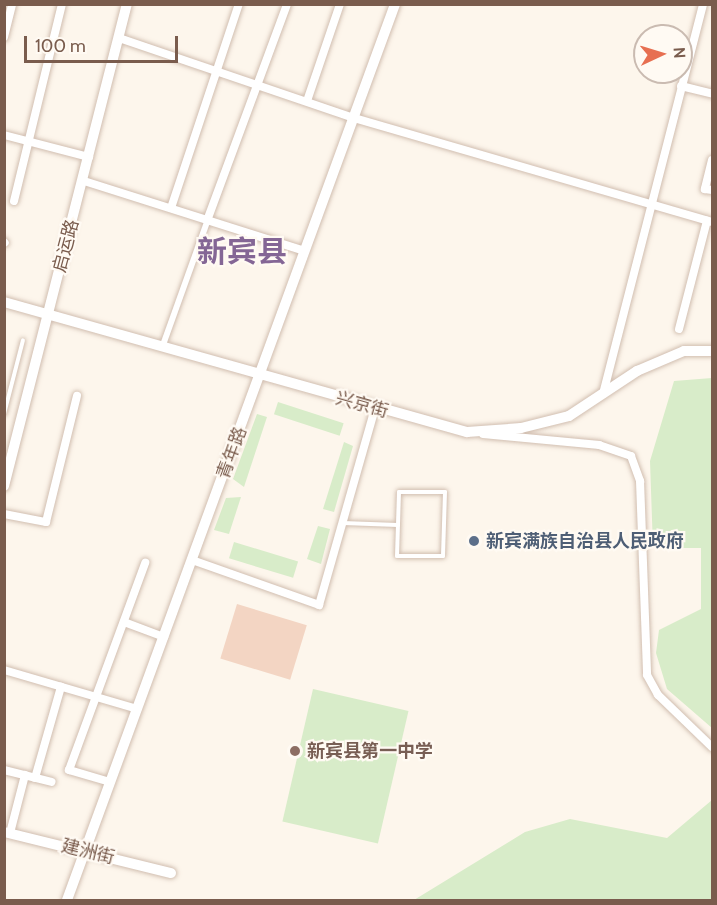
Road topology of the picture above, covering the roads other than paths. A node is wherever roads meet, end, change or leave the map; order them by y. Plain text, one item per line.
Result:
1 (12, 4) edge
2 (62, 4) edge
3 (127, 4) edge
4 (239, 4) edge
5 (287, 4) edge
6 (340, 4) edge
7 (395, 4) edge
8 (703, 4) edge
9 (4, 37) edge
10 (119, 38) junction
11 (217, 69) junction
12 (256, 83) junction
13 (681, 86) junction
14 (712, 94) edge
15 (307, 101) junction
16 (354, 118) junction
17 (4, 135) edge
18 (28, 141) junction
19 (89, 157) junction
20 (712, 160) edge
21 (84, 181) junction
22 (712, 190) edge
23 (14, 201) dead end
24 (649, 207) junction
25 (171, 208) junction
26 (208, 218) junction
27 (710, 221) edge
28 (306, 251) junction
29 (4, 302) edge
30 (48, 313) junction
31 (679, 329) dead end
32 (23, 340) dead end
33 (163, 345) junction
34 (712, 351) edge
35 (260, 376) junction
36 (603, 394) junction
37 (77, 396) dead end
38 (375, 409) junction
39 (4, 414) edge
40 (467, 432) junction
41 (4, 486) edge
42 (4, 513) edge
43 (342, 523) junction
44 (398, 525) junction
45 (192, 560) junction
46 (145, 563) dead end
47 (124, 622) junction
48 (164, 637) junction
49 (4, 670) edge
50 (61, 687) junction
51 (96, 697) junction
52 (137, 708) junction
53 (712, 747) edge
54 (4, 770) edge
55 (25, 775) junction
56 (35, 778) junction
57 (52, 782) dead end
58 (110, 782) junction
59 (7, 832) edge
60 (85, 850) junction
61 (171, 873) dead end
62 (67, 900) edge

1 - 9 street
2 - 18 street
3 - 10 street, 启运路
4 - 11 street
5 - 12 street
6 - 15 street
7 - 16 street, 青年路
8 - 13 street
10 - 11 street
10 - 19 street, 启运路
11 - 12 street
11 - 25 street
12 - 15 street
12 - 26 street
13 - 14 street
13 - 24 street
15 - 16 street
16 - 24 street
16 - 28 street, 青年路
17 - 18 street
18 - 19 street
18 - 23 street
19 - 21 street, 启运路
20 - 22 street
21 - 25 street
21 - 30 street, 启运路
24 - 27 street
24 - 36 street
25 - 26 street
26 - 28 street
26 - 33 street
27 - 31 street
28 - 35 street, 青年路
29 - 30 street, 兴京街
30 - 33 street, 兴京街
30 - 41 street, 启运路
32 - 39 lane
33 - 35 street, 兴京街
34 - 36 street, 兴京街
35 - 38 street, 兴京街
35 - 45 street, 青年路
36 - 40 street, 兴京街
37 - 42 street
38 - 40 street, 兴京街
38 - 43 street
40 - 53 street
43 - 44 lane
43 - 45 street
44 - 44 lane
45 - 48 street, 青年路
46 - 47 street
47 - 48 street
47 - 51 street
48 - 52 street, 青年路
49 - 50 street
50 - 51 street
50 - 56 street
51 - 52 street
51 - 58 street
52 - 58 street, 青年路
54 - 55 street
55 - 56 street
55 - 59 street
56 - 57 street
58 - 60 street, 青年路
59 - 60 street, 建洲街
60 - 61 street, 建洲街
60 - 62 street, 青年路

